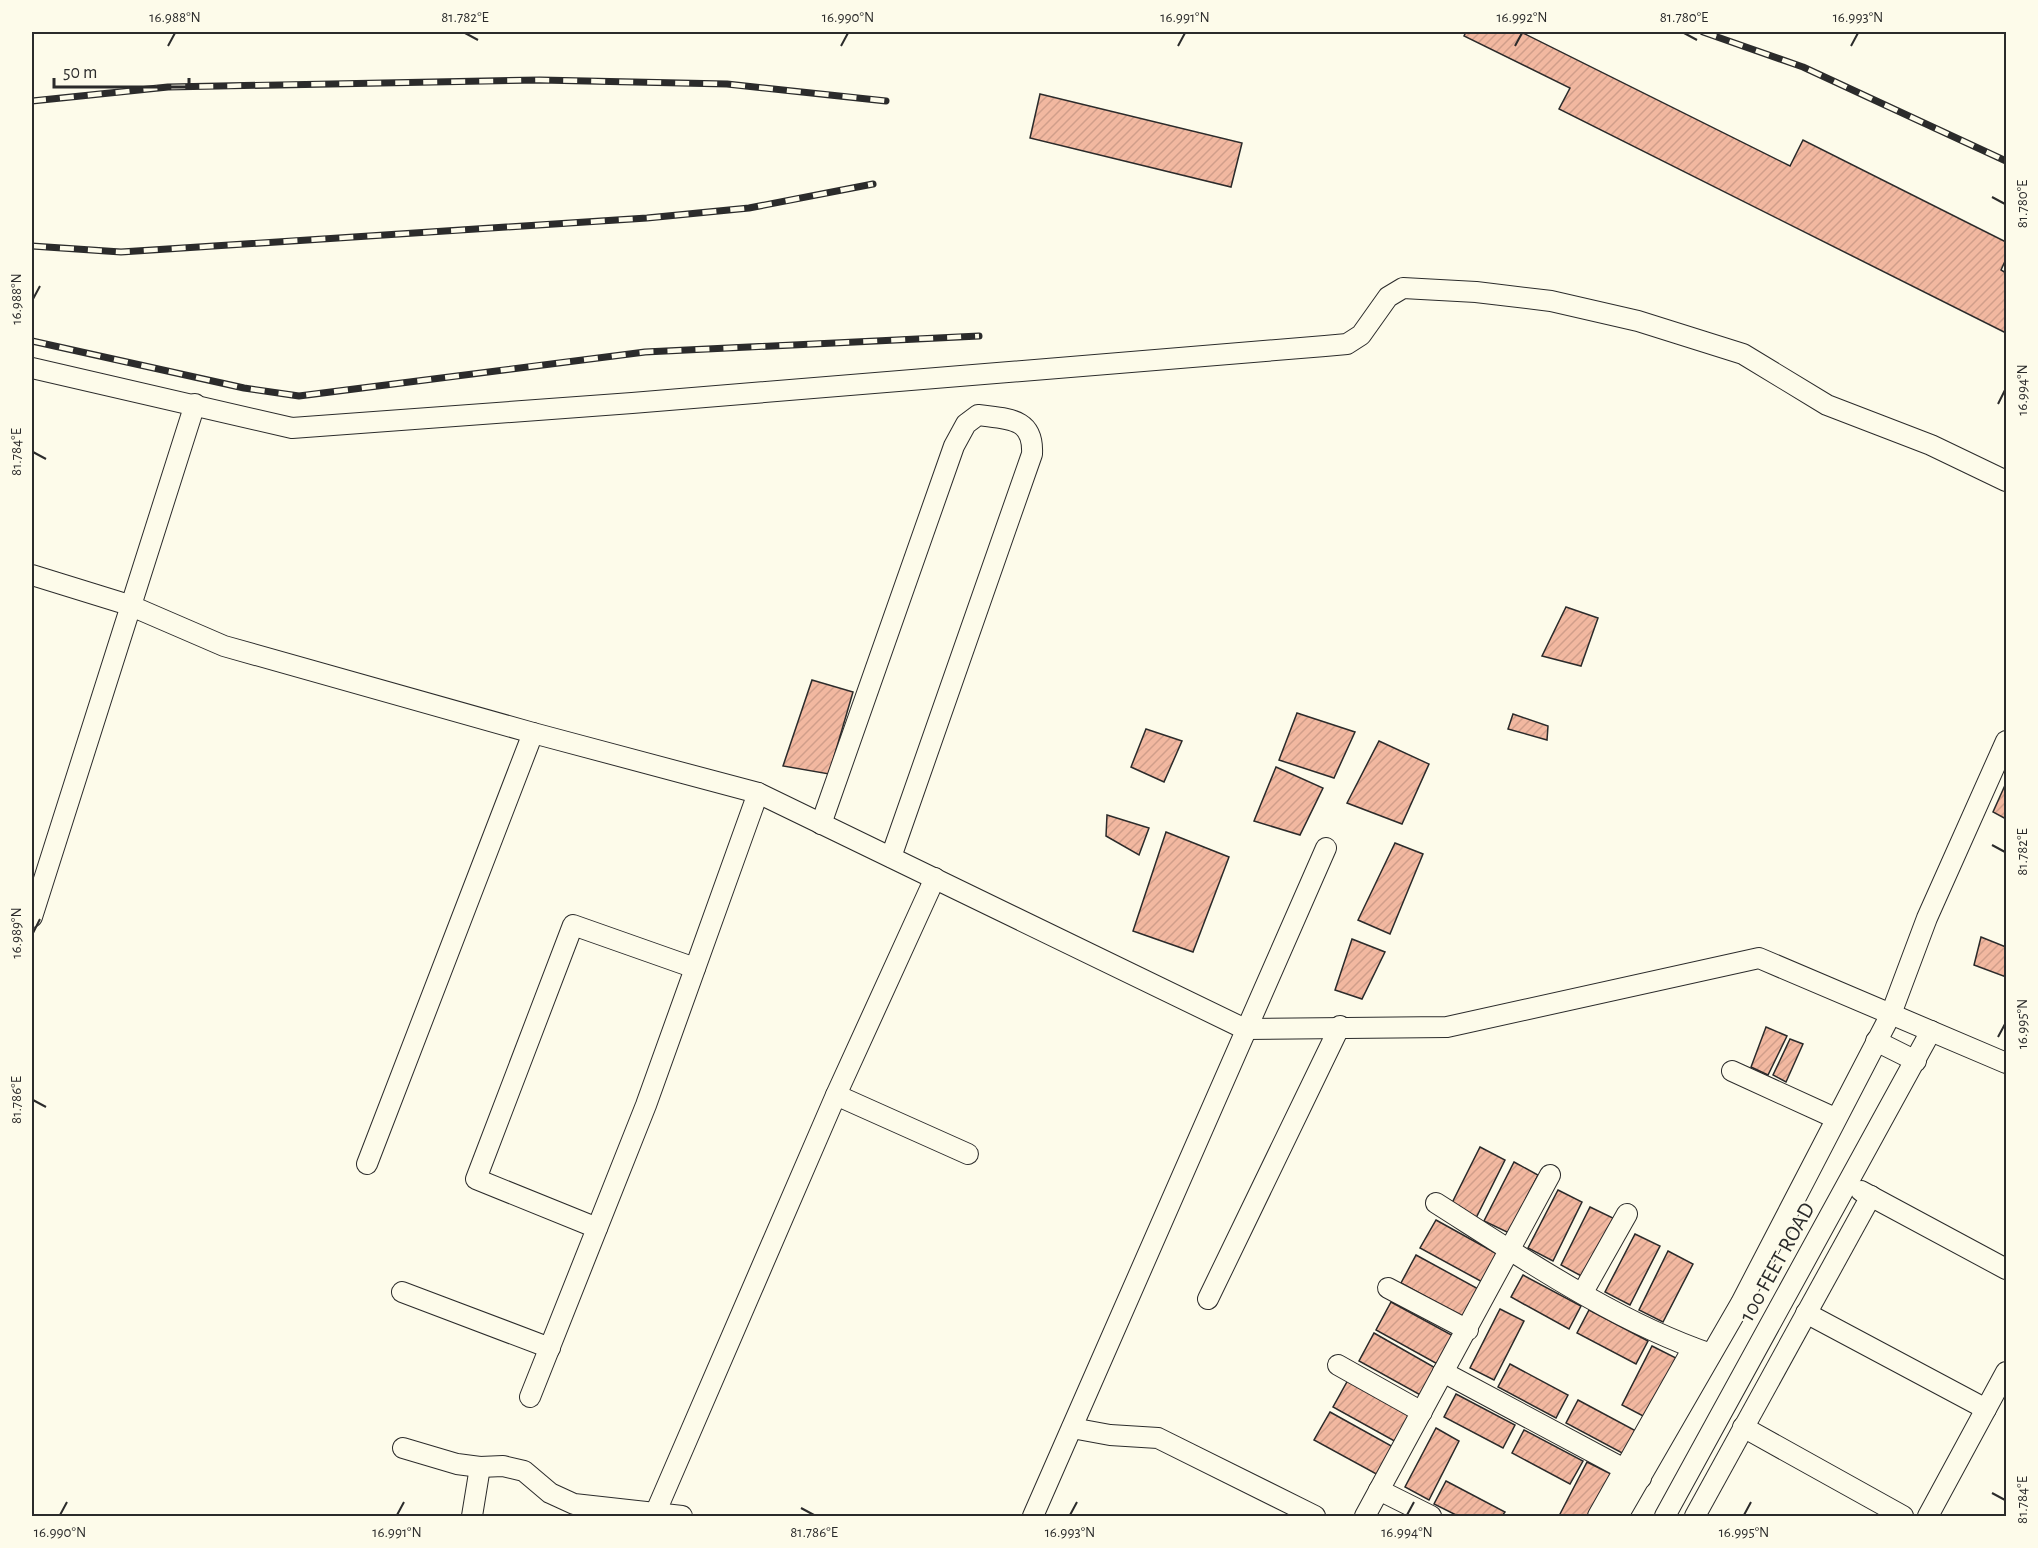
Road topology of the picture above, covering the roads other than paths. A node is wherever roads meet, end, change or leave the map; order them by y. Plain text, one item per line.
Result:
1 (32, 368) edge
2 (195, 404) junction
3 (2007, 481) edge
4 (32, 575) edge
5 (129, 605) junction
6 (533, 733) junction
7 (2007, 741) edge
8 (758, 793) junction
9 (821, 824) junction
10 (1326, 848) dead end
11 (891, 857) junction
12 (935, 878) junction
13 (32, 917) edge
14 (695, 968) junction
15 (1891, 1014) junction
16 (1340, 1026) junction
17 (1245, 1029) junction
18 (1931, 1031) junction
19 (1876, 1041) junction
20 (1916, 1061) junction
21 (2007, 1063) edge
22 (1732, 1071) dead end
23 (836, 1095) junction
24 (1835, 1118) junction
25 (968, 1154) dead end
26 (367, 1164) dead end
27 (1550, 1174) dead end
28 (1848, 1184) junction
29 (1871, 1196) junction
30 (1436, 1203) dead end
31 (1627, 1214) dead end
32 (597, 1228) junction
33 (1511, 1250) junction
34 (2007, 1269) edge
35 (1388, 1288) dead end
36 (402, 1292) dead end
37 (1583, 1292) junction
38 (1208, 1299) dead end
39 (1806, 1313) junction
40 (1468, 1330) junction
41 (550, 1348) junction
42 (1702, 1351) junction
43 (1338, 1365) dead end
44 (1443, 1372) junction
45 (2007, 1372) edge
46 (530, 1397) dead end
47 (1986, 1409) junction
48 (1422, 1412) junction
49 (1743, 1427) junction
50 (1072, 1428) junction
51 (403, 1448) dead end
52 (480, 1467) junction
53 (1633, 1474) junction
54 (1379, 1490) junction
55 (655, 1514) edge
56 (472, 1516) edge
57 (682, 1516) edge
58 (1033, 1516) edge
59 (1315, 1516) edge
60 (1365, 1516) edge
61 (1431, 1516) edge
62 (1598, 1516) edge
63 (1618, 1516) edge
64 (1665, 1516) edge
65 (1695, 1516) edge
66 (1903, 1516) edge
67 (1928, 1516) edge

1 - 2 street
2 - 3 street
2 - 5 street
4 - 5 street
5 - 6 street
5 - 13 street
6 - 8 street
6 - 26 street
7 - 15 street
8 - 9 street
8 - 14 street
9 - 11 street
9 - 11 street
10 - 17 street
11 - 12 street
12 - 17 street
12 - 23 street
14 - 32 street
14 - 32 street
15 - 16 street
15 - 18 street
15 - 19 street
16 - 17 street
16 - 38 street
17 - 50 street
18 - 20 street, 100 FEET ROAD
18 - 21 street
19 - 20 street
19 - 24 street
20 - 28 street, 100 FEET ROAD
22 - 24 street
23 - 25 street
23 - 55 street
24 - 42 street
27 - 33 street
28 - 29 street
28 - 64 street, 100 FEET ROAD
29 - 34 street
29 - 39 street
30 - 33 street
31 - 37 street
32 - 41 street
33 - 37 street
33 - 40 street
35 - 40 street
36 - 41 street
37 - 42 street
39 - 47 street
39 - 49 street
40 - 44 street
41 - 46 street
42 - 53 street
43 - 48 street
44 - 48 street
44 - 53 street
45 - 47 street
47 - 67 street
48 - 54 street
49 - 65 street
49 - 66 street
50 - 58 street
50 - 59 street
51 - 52 street
52 - 55 street
52 - 56 street
53 - 62 street
53 - 63 street
54 - 60 street
54 - 61 street
55 - 57 street

